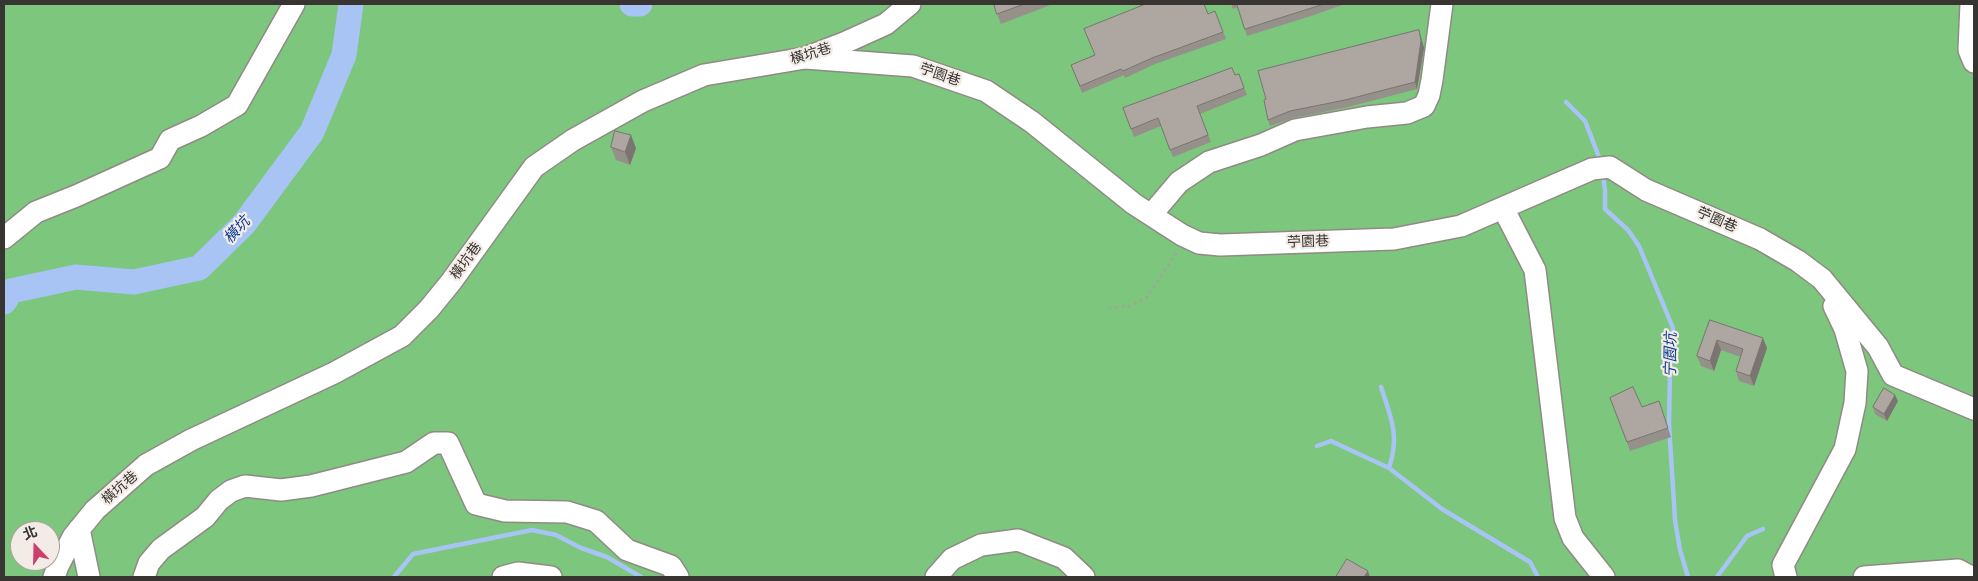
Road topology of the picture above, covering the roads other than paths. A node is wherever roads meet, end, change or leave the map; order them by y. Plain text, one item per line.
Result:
1 (294, 4) edge
2 (910, 4) edge
3 (1442, 4) edge
4 (1971, 4) edge
5 (805, 58) junction
6 (1974, 62) edge
7 (1503, 208) junction
8 (1151, 215) junction
9 (4, 238) edge
10 (1822, 279) junction
11 (1974, 409) edge
12 (79, 530) junction
13 (54, 577) edge
14 (89, 577) edge
15 (144, 577) edge
16 (503, 577) edge
17 (551, 577) edge
18 (678, 577) edge
19 (936, 577) edge
20 (1084, 577) edge
21 (1604, 577) edge
22 (1786, 577) edge
23 (1864, 577) edge
24 (1971, 577) edge

1 - 9 street
2 - 5 street, 橫坑巷
3 - 8 street
4 - 6 street
5 - 8 street, 苧園巷
5 - 12 street, 橫坑巷
7 - 8 street, 苧園巷
7 - 10 street, 苧園巷
7 - 21 street
10 - 11 street, 苧園巷
10 - 22 street, 苧園巷
12 - 13 street, 橫坑巷
12 - 14 street
15 - 18 street
16 - 17 street
19 - 20 street
23 - 24 street

